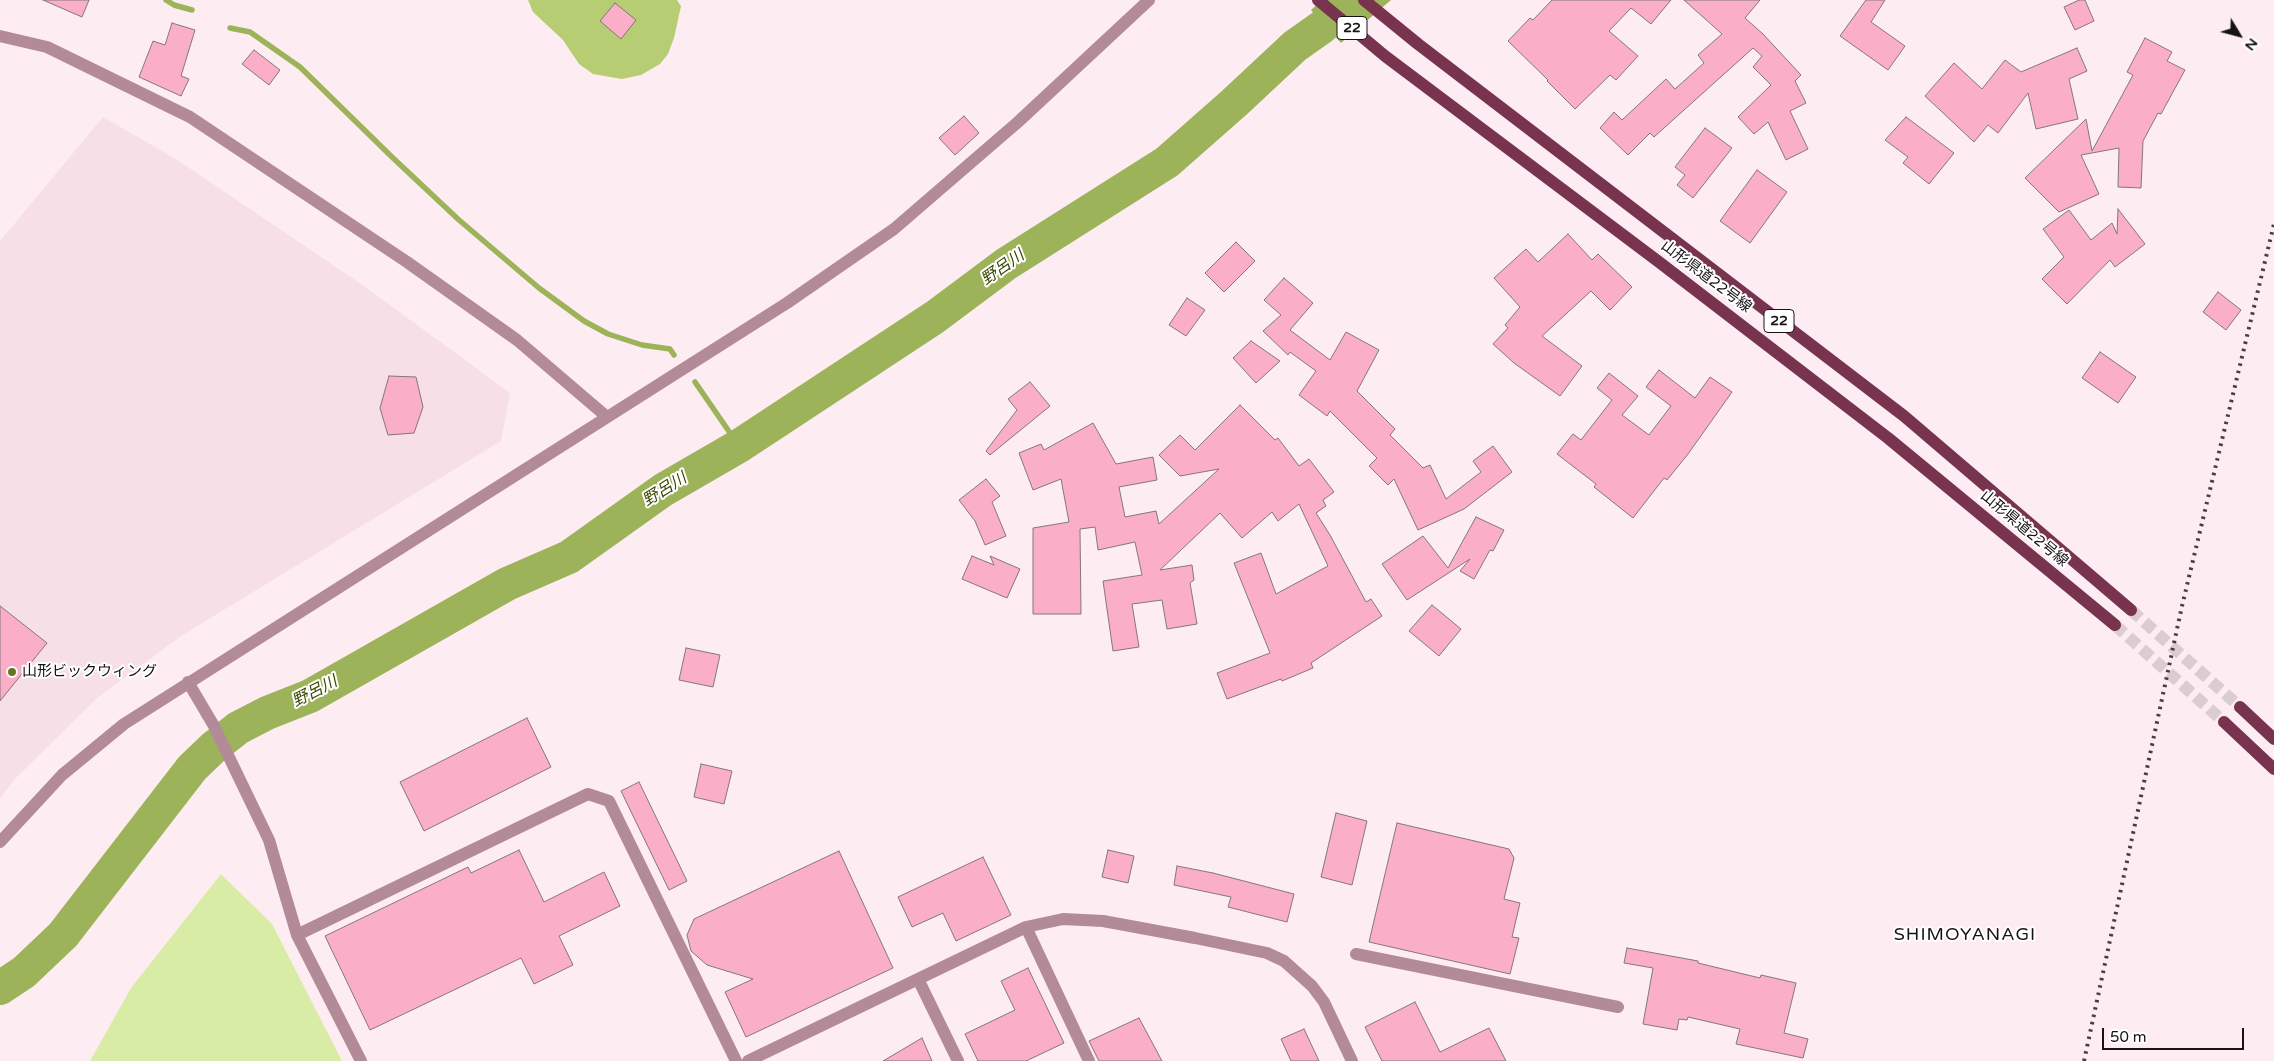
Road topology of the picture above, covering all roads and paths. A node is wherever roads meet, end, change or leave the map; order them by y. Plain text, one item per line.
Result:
1 (1149, 0) edge
2 (1318, 0) edge
3 (1364, 0) edge
4 (0, 36) edge
5 (607, 418) junction
6 (2131, 610) tunnel mouth
7 (2115, 625) tunnel mouth
8 (188, 682) junction
9 (2240, 707) tunnel mouth
10 (2224, 722) tunnel mouth
11 (2274, 739) edge
12 (2274, 769) edge
13 (0, 842) edge
14 (1026, 927) junction
15 (297, 935) junction
16 (1356, 954) dead end
17 (918, 979) junction
18 (1618, 1007) dead end
19 (361, 1061) edge
20 (736, 1061) edge
21 (748, 1061) edge
22 (958, 1061) edge
23 (1089, 1061) edge
24 (1352, 1061) edge

1 - 5 street
2 - 7 main road, 山形県道22号線 / 22
3 - 6 main road, 山形県道22号線 / 22
4 - 5 street
5 - 8 street
8 - 13 street
8 - 15 street
9 - 11 main road
10 - 12 main road
14 - 17 street
14 - 23 street
14 - 24 street
15 - 19 street
15 - 20 street
16 - 18 street
17 - 21 street
17 - 22 street

